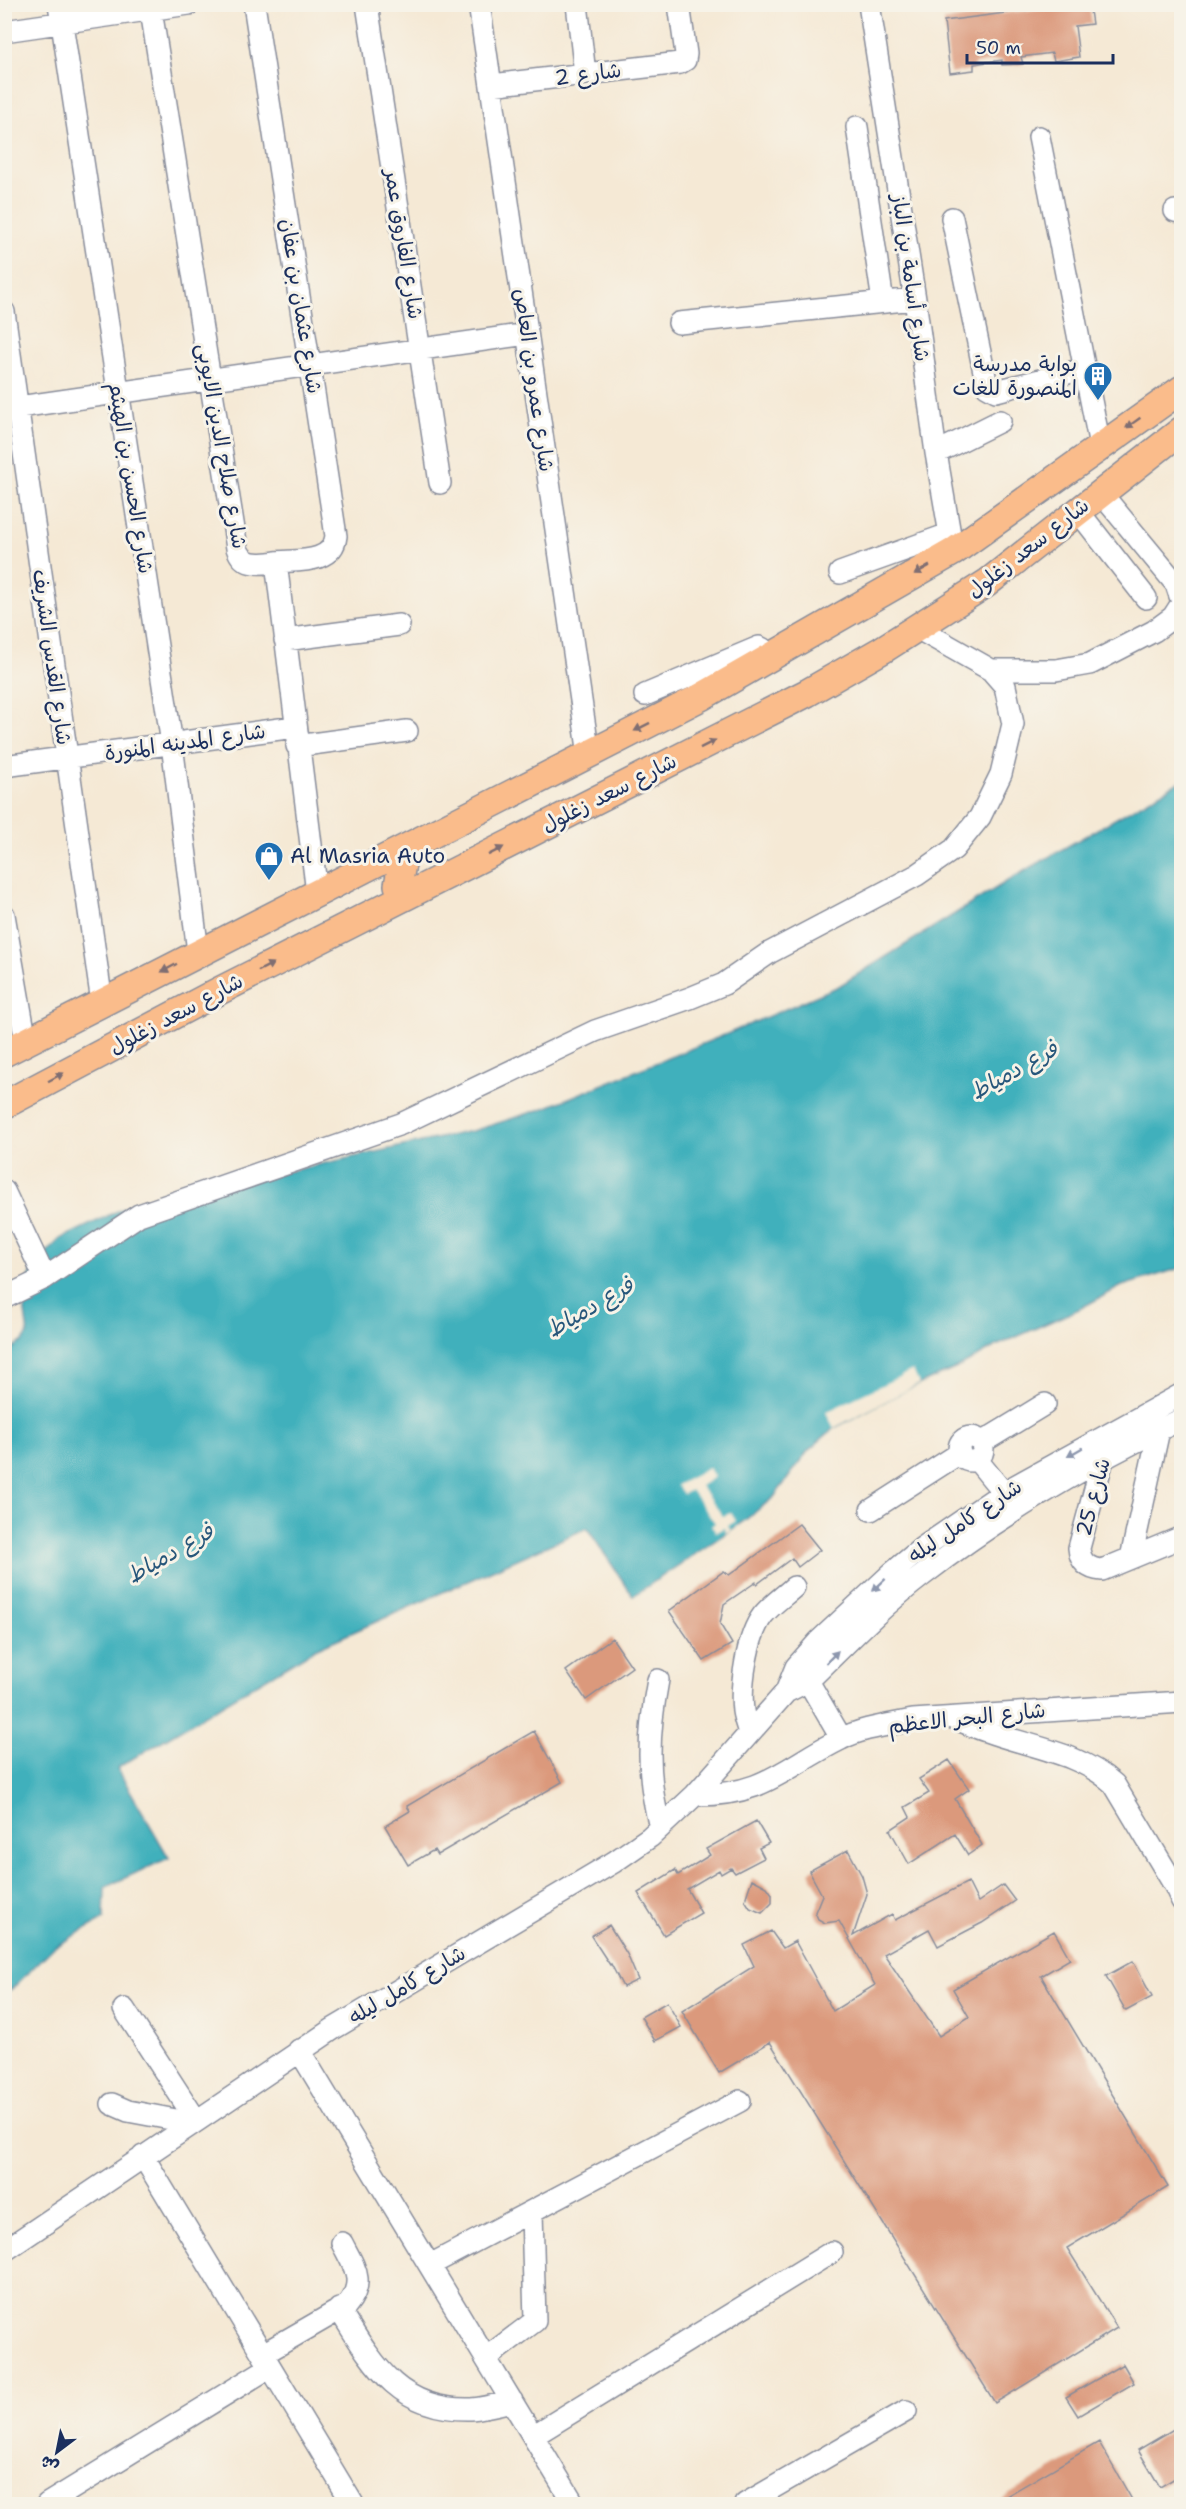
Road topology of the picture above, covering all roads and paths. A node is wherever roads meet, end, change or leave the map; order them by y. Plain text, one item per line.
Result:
1 (189, 4) edge
2 (254, 4) edge
3 (367, 4) edge
4 (479, 4) edge
5 (577, 4) edge
6 (679, 4) edge
7 (869, 4) edge
8 (150, 7) edge
9 (60, 14) edge
10 (4, 31) edge
11 (585, 74) junction
12 (491, 85) junction
13 (857, 128) dead end
14 (1040, 136) dead end
15 (952, 218) dead end
16 (915, 299) junction
17 (883, 302) junction
18 (4, 312) edge
19 (679, 323) dead end
20 (527, 334) junction
21 (420, 350) junction
22 (310, 366) junction
23 (1084, 369) junction
24 (210, 380) junction
25 (1182, 389) edge
26 (118, 393) junction
27 (11, 408) edge
28 (1000, 421) dead end
29 (1180, 434) edge
30 (1100, 446) junction
31 (936, 453) junction
32 (440, 483) dead end
33 (1100, 492) junction
34 (1078, 511) junction
35 (951, 543) junction
36 (276, 562) junction
37 (840, 573) dead end
38 (1146, 598) dead end
39 (1182, 603) edge
40 (399, 625) dead end
41 (917, 628) junction
42 (285, 640) junction
43 (767, 659) junction
44 (991, 670) junction
45 (645, 695) dead end
46 (407, 730) dead end
47 (296, 736) junction
48 (172, 744) junction
49 (589, 755) junction
50 (66, 758) junction
51 (4, 766) edge
52 (412, 846) junction
53 (461, 868) junction
54 (317, 893) junction
55 (406, 897) junction
56 (5, 928) edge
57 (198, 952) junction
58 (102, 1003) junction
59 (15, 1047) edge
60 (4, 1105) edge
61 (4, 1191) edge
62 (45, 1278) junction
63 (4, 1298) edge
64 (1182, 1394) edge
65 (1045, 1404) dead end
66 (1182, 1419) edge
67 (1159, 1430) junction
68 (1111, 1431) junction
69 (973, 1452) junction
70 (1103, 1460) junction
71 (1004, 1492) junction
72 (871, 1510) dead end
73 (1018, 1510) junction
74 (1182, 1537) edge
75 (1131, 1558) junction
76 (794, 1587) dead end
77 (802, 1674) junction
78 (658, 1680) dead end
79 (1182, 1702) edge
80 (947, 1716) junction
81 (749, 1733) junction
82 (842, 1738) junction
83 (695, 1795) junction
84 (660, 1827) junction
85 (1182, 1901) edge
86 (124, 2009) dead end
87 (299, 2050) junction
88 (740, 2101) dead end
89 (112, 2104) dead end
90 (194, 2121) junction
91 (143, 2156) junction
92 (532, 2212) junction
93 (342, 2243) dead end
94 (4, 2251) edge
95 (832, 2252) dead end
96 (430, 2265) junction
97 (339, 2309) junction
98 (486, 2358) junction
99 (266, 2360) junction
100 (512, 2401) junction
101 (906, 2411) dead end
102 (532, 2436) junction
103 (47, 2505) edge
104 (353, 2505) edge
105 (574, 2505) edge
106 (745, 2505) edge

1 - 8 street
2 - 22 street, شارع عثمان بن عفان
3 - 21 street, شارع الفاروق عمر
4 - 12 street, شارع عمرو بن العاص
5 - 11 street
6 - 11 street, شارع 2
7 - 16 street, شارع أسامة بن الباز
8 - 9 street
8 - 24 street, شارع صلاح الدين الايوبى
9 - 10 street
9 - 26 street, شارع الحسن بن الهيثم
11 - 12 street, شارع 2
12 - 20 street, شارع عمرو بن العاص
13 - 17 street
14 - 23 street
15 - 23 street
16 - 17 street
16 - 31 street, شارع أسامة بن الباز
17 - 19 street
18 - 27 street, شارع القدس الشريف
20 - 21 street
20 - 49 street, شارع عمرو بن العاص
21 - 22 street
21 - 32 street, شارع الفاروق عمر
22 - 24 street
22 - 36 street, شارع عثمان بن عفان
23 - 30 street
24 - 26 street
24 - 36 street, شارع صلاح الدين الايوبى
25 -> 30 main road, شارع سعد زغلول
26 - 27 street
26 - 48 street, شارع الحسن بن الهيثم
27 - 50 street, شارع القدس الشريف
28 - 31 street
29 - 33 main road, شارع سعد زغلول
30 - 35 main road, شارع سعد زغلول
31 - 35 street, شارع أسامة بن الباز
33 - 34 main road, شارع سعد زغلول
33 - 39 street
34 - 38 street
34 - 41 main road, شارع سعد زغلول
35 - 37 street
35 -> 43 main road, شارع سعد زغلول
36 - 42 street, شارع صلاح الدين الايوبى
39 - 44 street
40 - 42 street
41 - 44 street
53 -> 41 main road, شارع سعد زغلول
42 - 47 street, شارع صلاح الدين الايوبى
43 - 45 street
43 -> 49 main road, شارع سعد زغلول
44 - 62 street
46 - 47 street, شارع المدينه المنورة
47 - 48 street, شارع المدينه المنورة
47 - 54 street, شارع صلاح الدين الايوبى
48 - 50 street, شارع المدينه المنورة
48 - 57 street, شارع الحسن بن الهيثم
49 - 52 main road, شارع سعد زغلول
50 - 51 street, شارع المدينه المنورة
50 - 58 street, شارع القدس الشريف
52 - 53 main road
52 - 54 main road, شارع سعد زغلول
52 - 55 main road
53 - 55 main road, شارع سعد زغلول
54 - 57 main road, شارع سعد زغلول
60 -> 55 main road, شارع سعد زغلول
56 - 59 street
57 -> 58 main road, شارع سعد زغلول
58 - 59 main road, شارع سعد زغلول
61 - 62 street
62 - 63 street
64 - 68 street, شارع كامل ليله
65 - 69 street
66 - 67 street, شارع كامل ليله
67 - 70 street, شارع كامل ليله
67 - 75 street
68 - 70 street, شارع 25
68 -> 71 street, شارع كامل ليله
69 - 71 street
69 - 72 street
70 - 73 street, شارع كامل ليله
70 - 75 street, شارع 25
71 - 73 street
71 -> 77 street, شارع كامل ليله
77 -> 73 street, شارع كامل ليله
74 - 75 street, شارع 25
76 - 81 street
77 - 81 street, شارع كامل ليله
77 - 82 street
78 - 84 street
79 - 80 street, شارع البحر الاعظم
80 - 82 street, شارع البحر الاعظم
80 - 85 street
81 - 83 street, شارع كامل ليله
82 - 83 street, شارع البحر الاعظم
83 - 84 street, شارع كامل ليله
84 - 87 street, شارع كامل ليله
86 - 90 street
87 - 90 street, شارع كامل ليله
87 - 96 street
88 - 92 street
89 - 90 street
90 - 91 street, شارع كامل ليله
91 - 94 street, شارع كامل ليله
91 - 99 street
92 - 96 street
92 - 98 street
93 - 97 street
95 - 102 street
96 - 98 street
97 - 99 street
97 - 100 street
98 - 100 street
99 - 103 street
99 - 104 street
100 - 102 street
101 - 106 street
102 - 105 street

